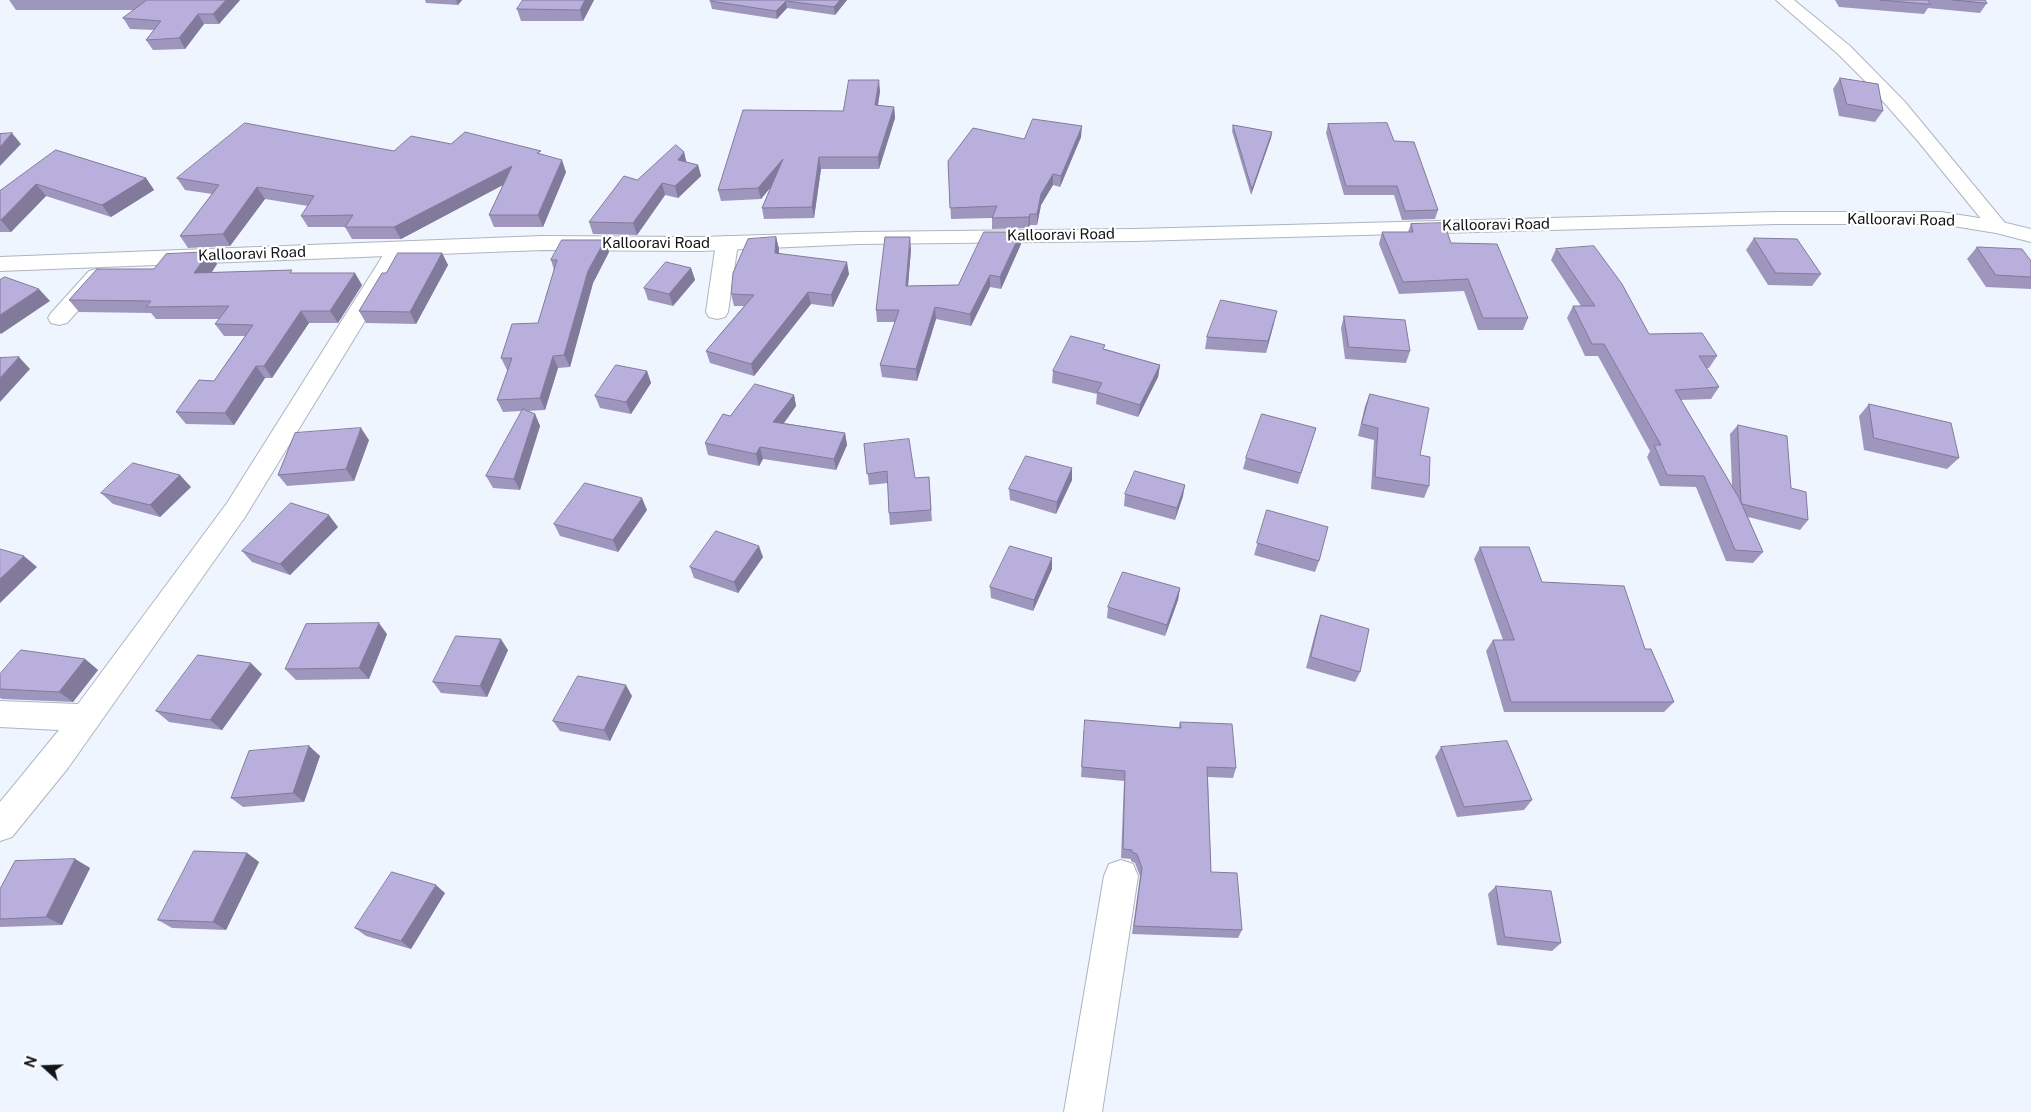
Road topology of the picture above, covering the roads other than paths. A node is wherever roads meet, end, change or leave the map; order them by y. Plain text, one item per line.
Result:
1 (1784, 0) edge
2 (1998, 227) junction
3 (2031, 236) edge
4 (727, 243) junction
5 (398, 249) junction
6 (111, 260) junction
7 (0, 264) edge
8 (717, 312) dead end
9 (59, 318) dead end
10 (0, 714) edge
11 (86, 718) junction
12 (0, 826) edge
13 (1121, 876) dead end
14 (1084, 1112) edge

1 - 2 main road
2 - 3 main road, Kallooravi Road
2 - 4 main road, Kallooravi Road
4 - 5 main road, Kallooravi Road
4 - 8 main road
5 - 6 main road, Kallooravi Road
5 - 11 main road
6 - 7 main road, Kallooravi Road
6 - 9 main road
10 - 11 main road
11 - 12 main road
13 - 14 main road

